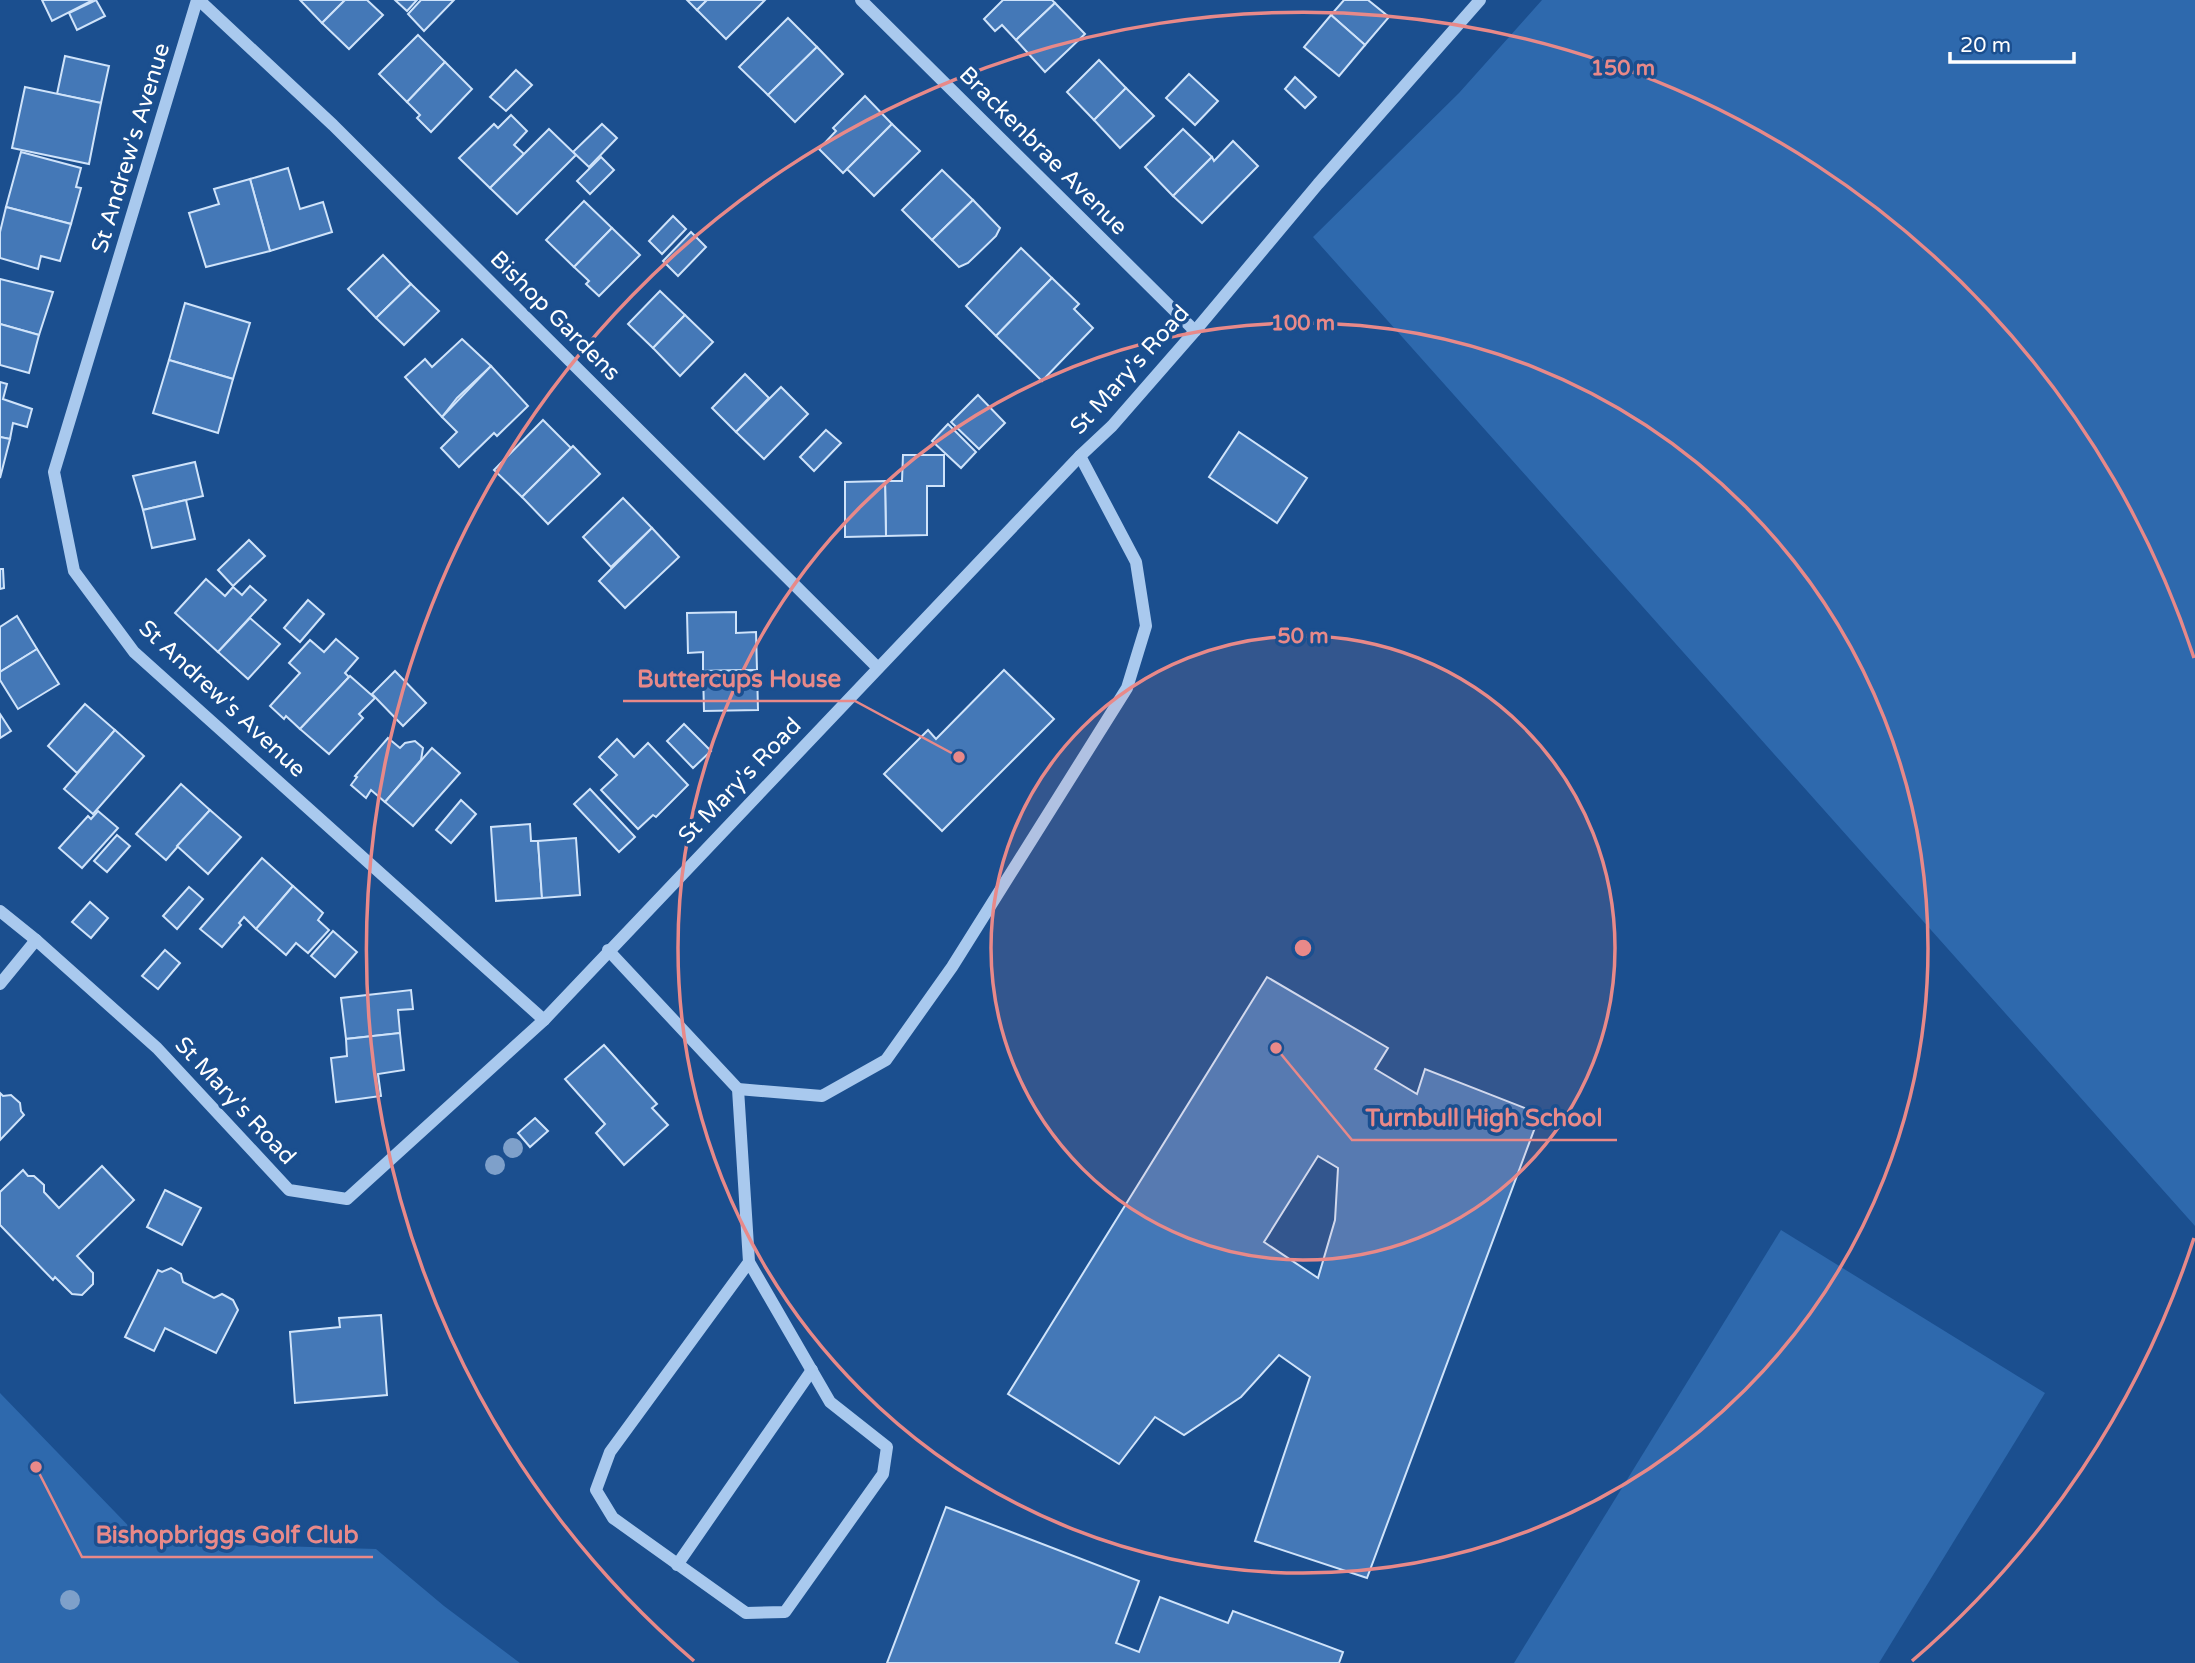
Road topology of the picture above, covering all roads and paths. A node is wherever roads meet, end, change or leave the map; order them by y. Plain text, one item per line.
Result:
1 (198, 0) edge
2 (861, 0) edge
3 (1480, 0) edge
4 (1195, 331) junction
5 (1080, 456) junction
6 (877, 667) junction
7 (0, 911) edge
8 (36, 940) junction
9 (608, 950) junction
10 (0, 984) edge
11 (544, 1020) junction
12 (738, 1089) junction
13 (748, 1262) junction
14 (812, 1370) junction
15 (677, 1565) junction

1 - 6 street, Bishop Gardens
1 - 11 street, St Andrew's Avenue
2 - 4 street, Brackenbrae Avenue
3 - 4 street, St Mary's Road
4 - 5 street, St Mary's Road
5 - 6 street, St Mary's Road
5 - 12 street
6 - 9 street, St Mary's Road
7 - 8 street, St Mary's Road
8 - 10 street
8 - 11 street, St Mary's Road
9 - 11 street, St Mary's Road
9 - 12 street
12 - 13 street
13 - 14 street
13 - 15 street
14 - 15 street
14 - 15 street

